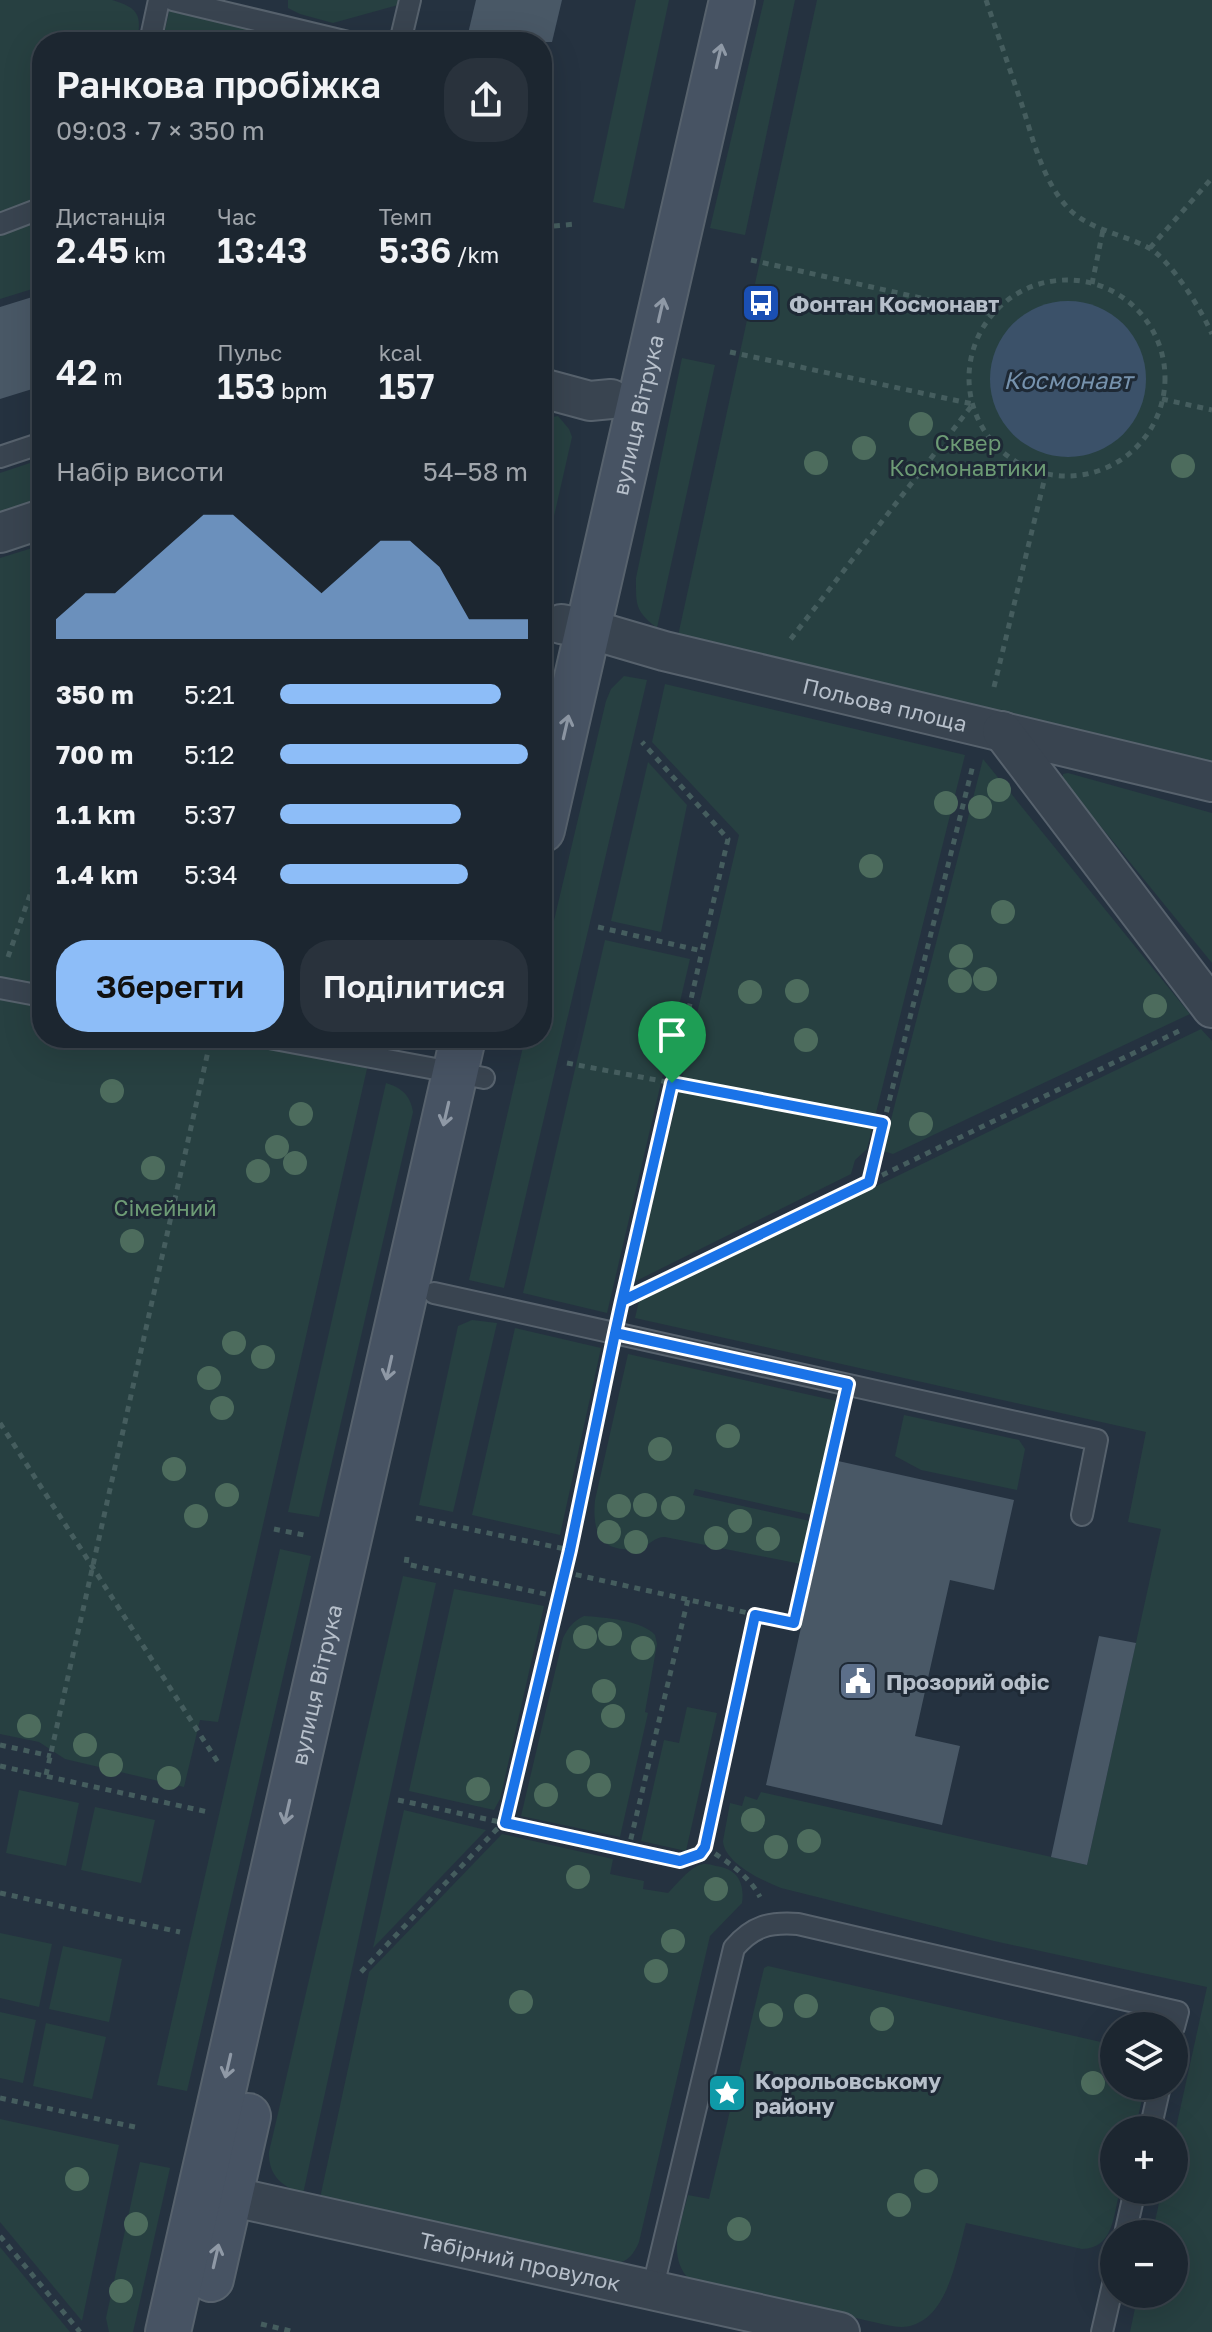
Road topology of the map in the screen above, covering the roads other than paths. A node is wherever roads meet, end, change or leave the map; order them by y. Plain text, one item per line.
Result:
1 (159, 0) edge
2 (173, 0) edge
3 (410, 0) edge
4 (703, 0) edge
5 (732, 0) edge
6 (152, 32) edge
7 (306, 32) edge
8 (402, 32) edge
9 (32, 212) edge
10 (0, 224) edge
11 (552, 391) edge
12 (611, 399) junction
13 (32, 446) edge
14 (0, 457) edge
15 (32, 522) edge
16 (0, 533) edge
17 (575, 626) junction
18 (552, 680) edge
19 (987, 736) junction
20 (552, 768) edge
21 (1212, 782) edge
22 (0, 988) edge
23 (32, 994) edge
24 (1198, 1018) edge
25 (377, 1048) edge
26 (474, 1057) edge
27 (434, 1293) junction
28 (1082, 1515) dead end
29 (1178, 2012) edge
30 (215, 2193) junction
31 (652, 2291) junction
32 (1108, 2308) edge
33 (778, 2325) edge
34 (168, 2332) edge
35 (199, 2332) edge
36 (840, 2332) edge
37 (1102, 2332) edge

1 - 6 lane
2 - 7 lane
3 - 8 lane
4 - 12 main road, вулиця Вітрука
17 -> 5 main road, вулиця Вітрука
9 - 10 lane
11 - 12 street
12 - 17 main road, вулиця Вітрука
13 - 14 lane
15 - 16 street
17 - 18 main road, вулиця Вітрука
17 - 19 street, Польова площа
20 -> 17 main road, вулиця Вітрука
19 - 21 street, Польова площа
19 - 24 street
22 - 23 lane
25 - 26 lane
26 - 27 main road, вулиця Вітрука
26 -> 30 main road, вулиця Вітрука
27 - 28 lane
27 - 30 main road, вулиця Вітрука
29 - 31 lane
30 - 31 street, Табірний провулок
30 - 34 main road, вулиця Вітрука
35 -> 30 main road, вулиця Вітрука
31 - 33 street, Табірний провулок
32 - 37 lane
33 - 36 street, Табірний провулок

